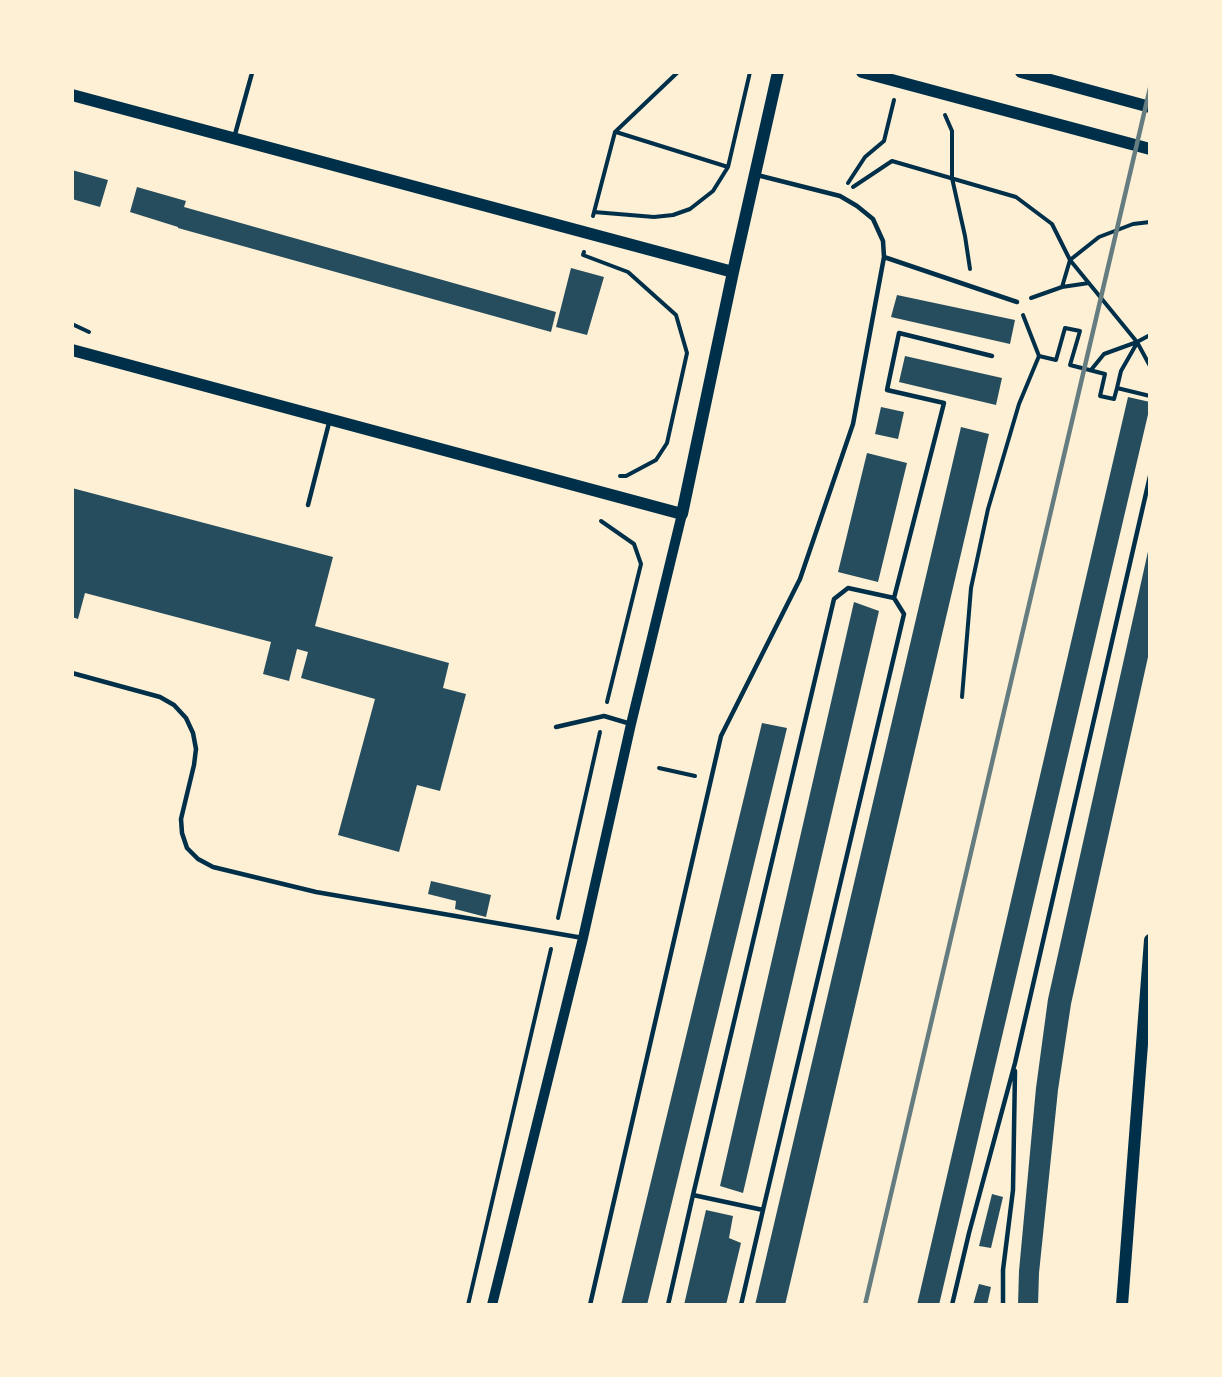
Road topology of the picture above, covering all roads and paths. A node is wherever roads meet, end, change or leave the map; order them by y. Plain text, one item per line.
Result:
1 (678, 72) edge
2 (750, 72) edge
3 (862, 72) edge
4 (1021, 72) edge
5 (779, 73) edge
6 (252, 74) edge
7 (72, 95) edge
8 (895, 95) dead end
9 (1150, 106) edge
10 (944, 111) dead end
11 (615, 132) junction
12 (234, 138) junction
13 (1150, 149) edge
14 (728, 167) junction
15 (755, 174) junction
16 (952, 178) junction
17 (840, 196) junction
18 (594, 212) junction
19 (1150, 222) edge
20 (588, 233) junction
21 (884, 257) junction
22 (1070, 260) junction
23 (733, 272) junction
24 (1089, 283) junction
25 (1062, 287) junction
26 (972, 288) junction
27 (1017, 302) junction
28 (1150, 335) edge
29 (1137, 342) junction
30 (72, 350) edge
31 (992, 356) dead end
32 (1039, 356) junction
33 (1150, 366) edge
34 (1091, 370) junction
35 (1117, 388) junction
36 (1150, 396) edge
37 (330, 419) junction
38 (1150, 476) edge
39 (613, 477) dead end
40 (308, 505) dead end
41 (682, 514) junction
42 (601, 521) dead end
43 (894, 598) junction
44 (72, 673) edge
45 (962, 697) dead end
46 (604, 716) junction
47 (631, 724) junction
48 (556, 727) dead end
49 (659, 768) dead end
50 (711, 780) junction
51 (554, 933) junction
52 (583, 938) junction
53 (1150, 940) edge
54 (1015, 1063) junction
55 (693, 1195) junction
56 (763, 1210) junction
57 (468, 1305) edge
58 (492, 1305) edge
59 (590, 1305) edge
60 (668, 1305) edge
61 (741, 1305) edge
62 (952, 1305) edge
63 (1003, 1305) edge
64 (1122, 1305) edge

1 - 11 path
2 - 14 path
3 - 13 main road
4 - 9 main road
5 - 15 main road
6 - 12 lane
7 - 12 main road
8 - 17 path
10 - 16 path
11 - 14 path
11 - 18 path
12 - 20 main road
14 - 18 path
15 - 17 lane
15 - 23 main road
16 - 17 path
16 - 22 path
16 - 26 path
17 - 21 lane
18 - 20 path
19 - 22 path
20 - 23 main road
20 - 39 path
21 - 26 lane
21 - 50 lane
22 - 24 path
22 - 25 path
23 - 41 main road
24 - 25 path
24 - 29 path
25 - 27 path
26 - 27 lane
27 - 32 path
28 - 29 path
29 - 33 path
29 - 34 path
29 - 35 path
30 - 37 main road
31 - 43 lane
32 - 34 path
32 - 45 path
34 - 35 path
35 - 36 path
37 - 40 lane
37 - 41 main road
38 - 54 lane
41 - 47 street
42 - 46 path
43 - 55 lane
43 - 56 lane
44 - 51 lane
46 - 47 lane
46 - 48 lane
46 - 51 path
47 - 52 street
49 - 50 path
50 - 59 lane
51 - 52 lane
51 - 57 path
52 - 58 street
53 - 64 main road
54 - 62 lane
54 - 63 lane
55 - 56 lane
55 - 60 lane
56 - 61 lane

